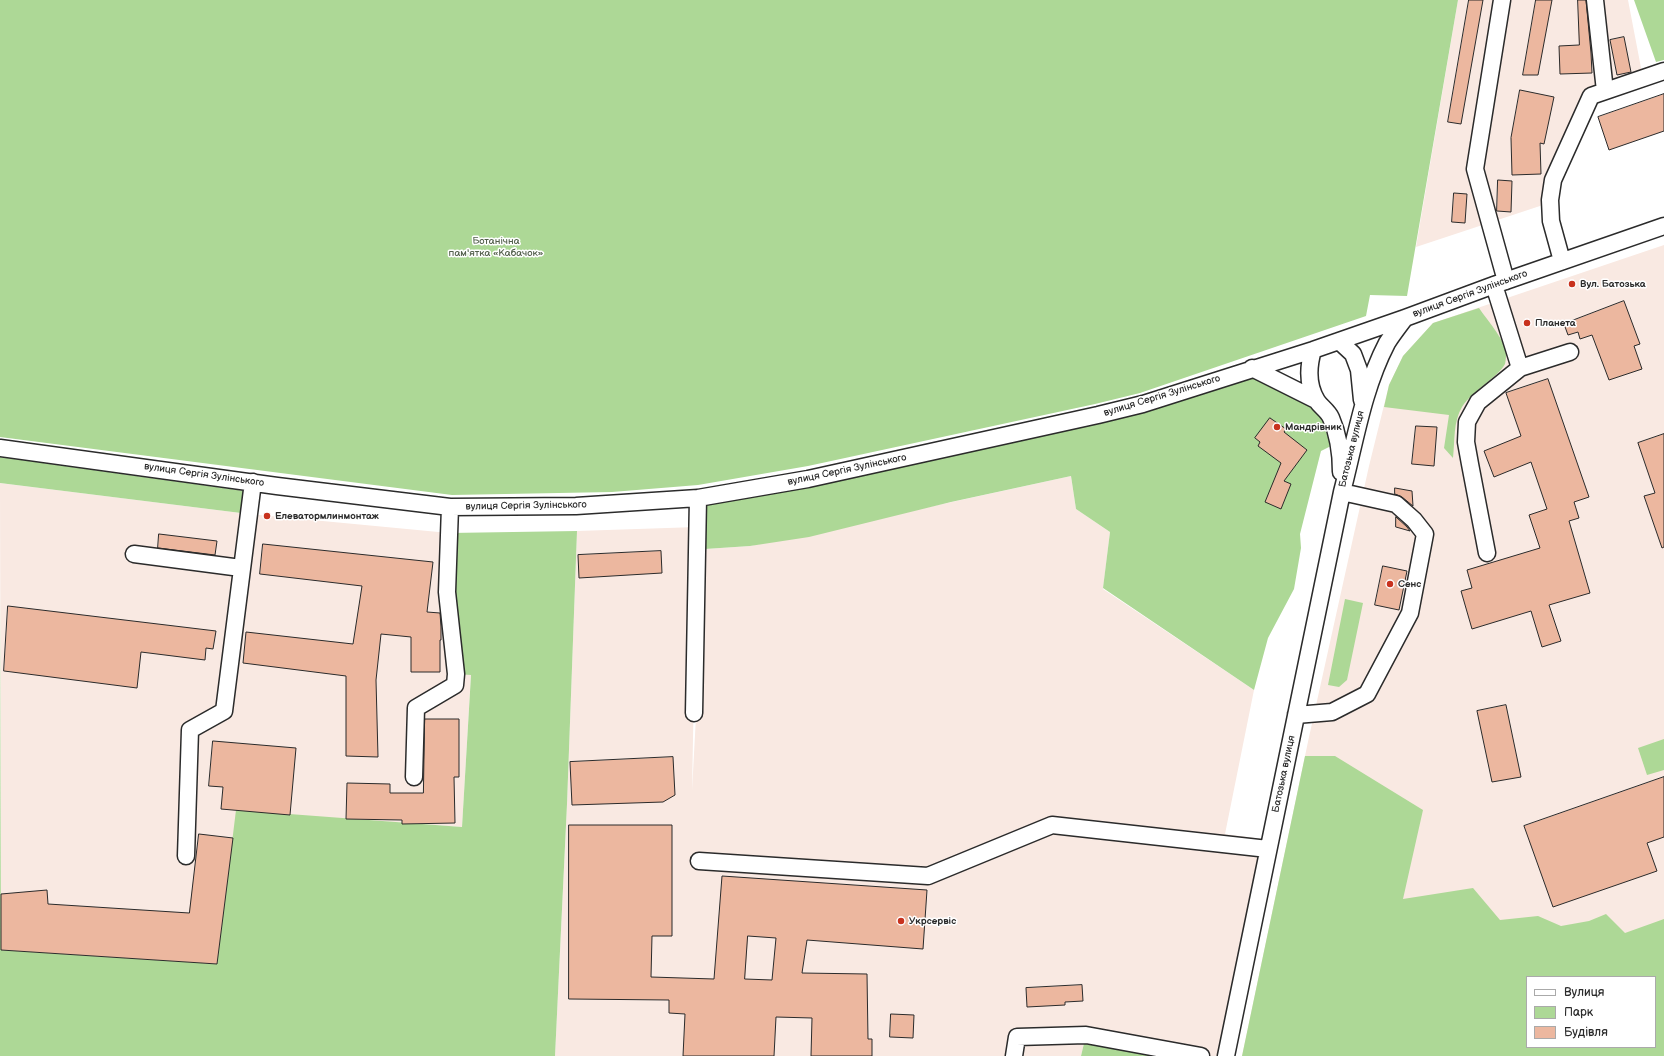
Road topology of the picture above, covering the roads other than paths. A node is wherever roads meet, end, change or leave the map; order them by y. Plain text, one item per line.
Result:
1 (1502, 0) edge
2 (1595, 0) edge
3 (1664, 71) edge
4 (1605, 92) junction
5 (1664, 226) edge
6 (1562, 261) junction
7 (1500, 283) junction
8 (1405, 318) junction
9 (1339, 341) junction
10 (1313, 350) junction
11 (1570, 352) dead end
12 (1252, 368) junction
13 (1520, 368) junction
14 (1316, 400) junction
15 (1363, 405) junction
16 (0, 448) edge
17 (253, 482) junction
18 (1342, 492) junction
19 (698, 498) junction
20 (450, 507) junction
21 (1487, 553) dead end
22 (134, 554) dead end
23 (241, 568) junction
24 (694, 713) dead end
25 (1296, 715) junction
26 (414, 777) dead end
27 (1268, 849) junction
28 (186, 856) dead end
29 (699, 861) dead end
30 (1014, 1056) edge
31 (1201, 1056) edge
32 (1226, 1056) edge

1 - 7 street
2 - 4 street
3 - 4 street
4 - 6 street
5 - 6 street, вулиця Сергія Зулінського
6 - 7 street, вулиця Сергія Зулінського
7 - 8 street, вулиця Сергія Зулінського
7 - 13 street
8 - 9 street, вулиця Сергія Зулінського
8 - 15 street, Батозька вулиця
9 - 10 street, вулиця Сергія Зулінського
9 - 15 street, Батозька вулиця
10 - 12 street, вулиця Сергія Зулінського
10 - 14 street, Батозька вулиця
11 - 13 street
12 - 14 street, Батозька вулиця
12 - 19 street, вулиця Сергія Зулінського
13 - 21 street
14 - 18 street, Батозька вулиця
15 - 18 street, Батозька вулиця
16 - 17 street, вулиця Сергія Зулінського
17 - 20 street, вулиця Сергія Зулінського
17 - 23 street
18 - 25 street, Батозька вулиця
18 - 25 street
19 - 20 street, вулиця Сергія Зулінського
19 - 24 street
20 - 26 street
22 - 23 street
23 - 28 street
25 - 27 street, Батозька вулиця
27 - 29 street
27 - 32 street, Батозька вулиця
30 - 31 street

